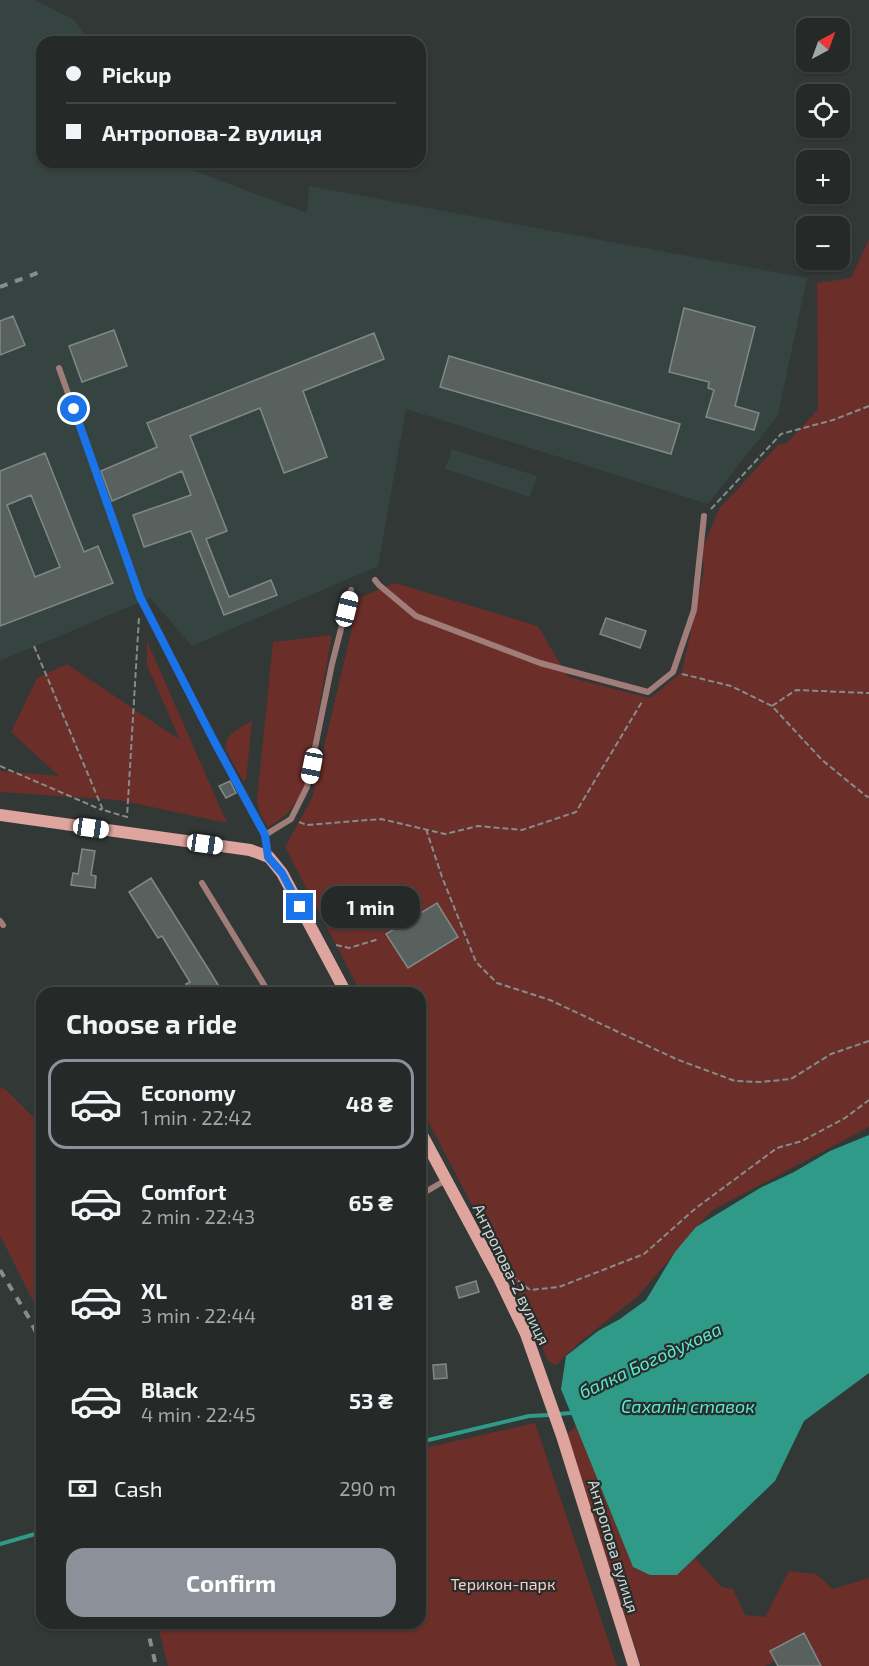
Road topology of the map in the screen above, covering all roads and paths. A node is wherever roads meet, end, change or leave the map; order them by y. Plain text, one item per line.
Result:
1 (59, 368) dead end
2 (869, 406) edge
3 (704, 516) joint
4 (375, 580) dead end
5 (351, 590) dead end
6 (140, 597) junction
7 (34, 646) dead end
8 (673, 672) junction
9 (648, 692) junction
10 (869, 693) edge
11 (772, 706) junction
12 (0, 766) edge
13 (869, 797) edge
14 (103, 810) junction
15 (0, 815) edge
16 (291, 819) junction
17 (426, 829) junction
18 (265, 835) junction
19 (268, 857) junction
20 (202, 883) dead end
21 (379, 939) dead end
22 (318, 941) junction
23 (265, 987) edge
24 (343, 987) edge
25 (869, 1041) edge
26 (869, 1100) edge
27 (426, 1143) edge
28 (446, 1180) junction
29 (426, 1192) edge
30 (499, 1278) junction
31 (562, 1436) joint
32 (634, 1666) edge

1 - 6 lane
2 - 3 path
3 - 8 lane
4 - 9 lane
5 - 16 lane
6 - 14 path
6 - 18 lane
7 - 14 path
8 - 9 lane
8 - 11 path
9 - 17 path
10 - 11 path
11 - 13 path
12 - 14 path
15 - 19 street
16 - 17 path
16 - 18 lane
17 - 25 path
18 - 19 lane
19 - 22 street
20 - 23 lane
21 - 22 path
22 - 24 street
26 - 30 path
27 - 28 street, Антропова-2 вулиця
28 - 29 lane
28 - 30 street, Антропова-2 вулиця
30 - 31 street, Антропова-2 вулиця
31 - 32 street, Антропова вулиця

